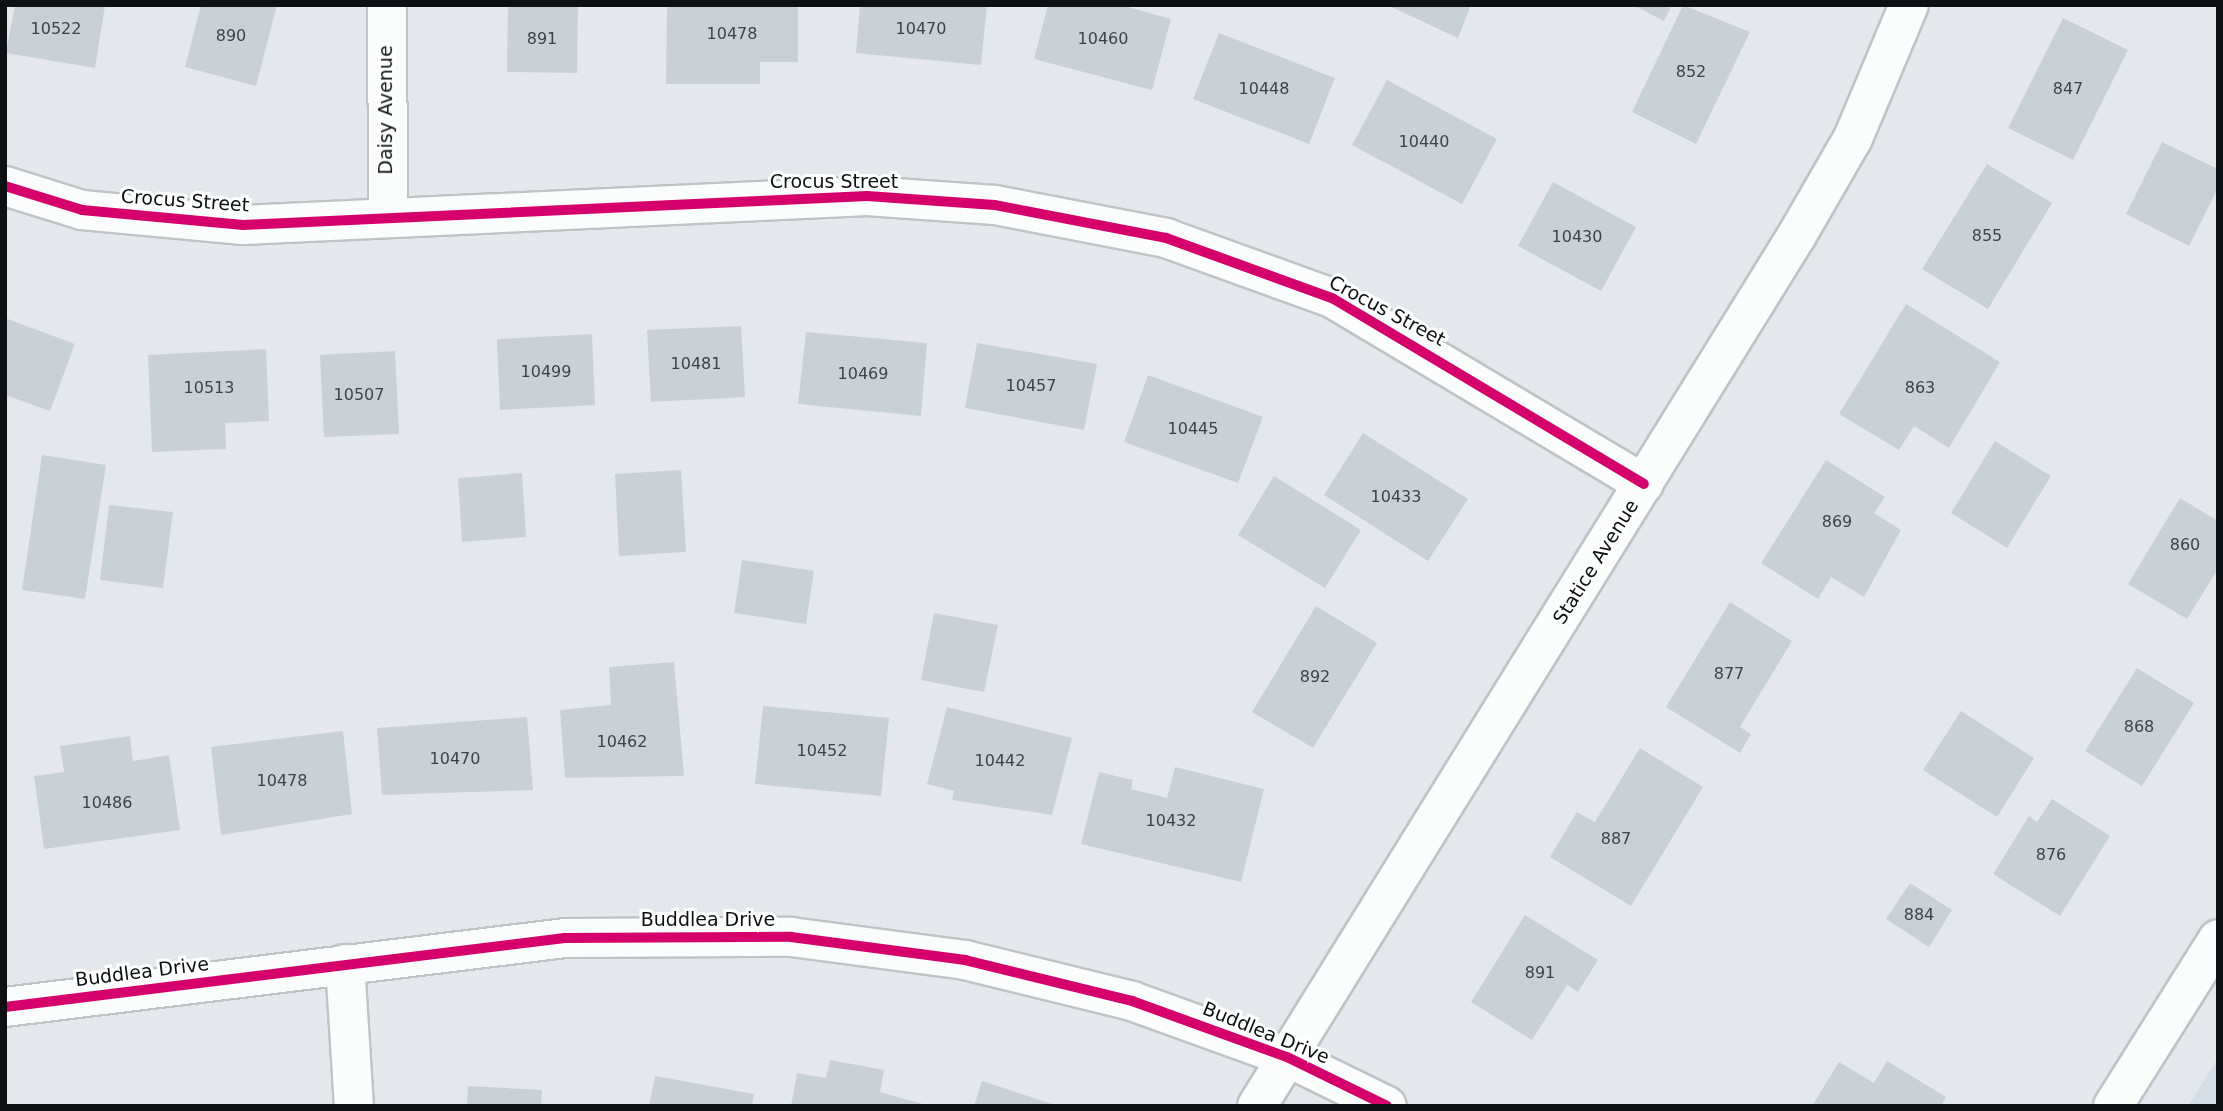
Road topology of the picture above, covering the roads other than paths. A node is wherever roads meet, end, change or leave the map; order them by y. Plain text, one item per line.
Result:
1 (387, 5) edge
2 (1909, 5) edge
3 (5, 186) edge
4 (388, 215) junction
5 (1644, 484) junction
6 (2218, 939) edge
7 (345, 964) junction
8 (5, 1007) edge
9 (1287, 1057) junction
10 (354, 1106) edge
11 (1257, 1106) edge
12 (1387, 1106) edge
13 (2113, 1106) edge

1 - 4 street, Daisy Avenue
2 - 5 street, Statice Avenue
3 - 4 street, Crocus Street
4 - 5 street, Crocus Street
5 - 9 street, Statice Avenue
6 - 13 street
7 - 8 street, Buddlea Drive
7 - 9 street, Buddlea Drive
7 - 10 street
9 - 11 street, Statice Avenue
9 - 12 street, Buddlea Drive

